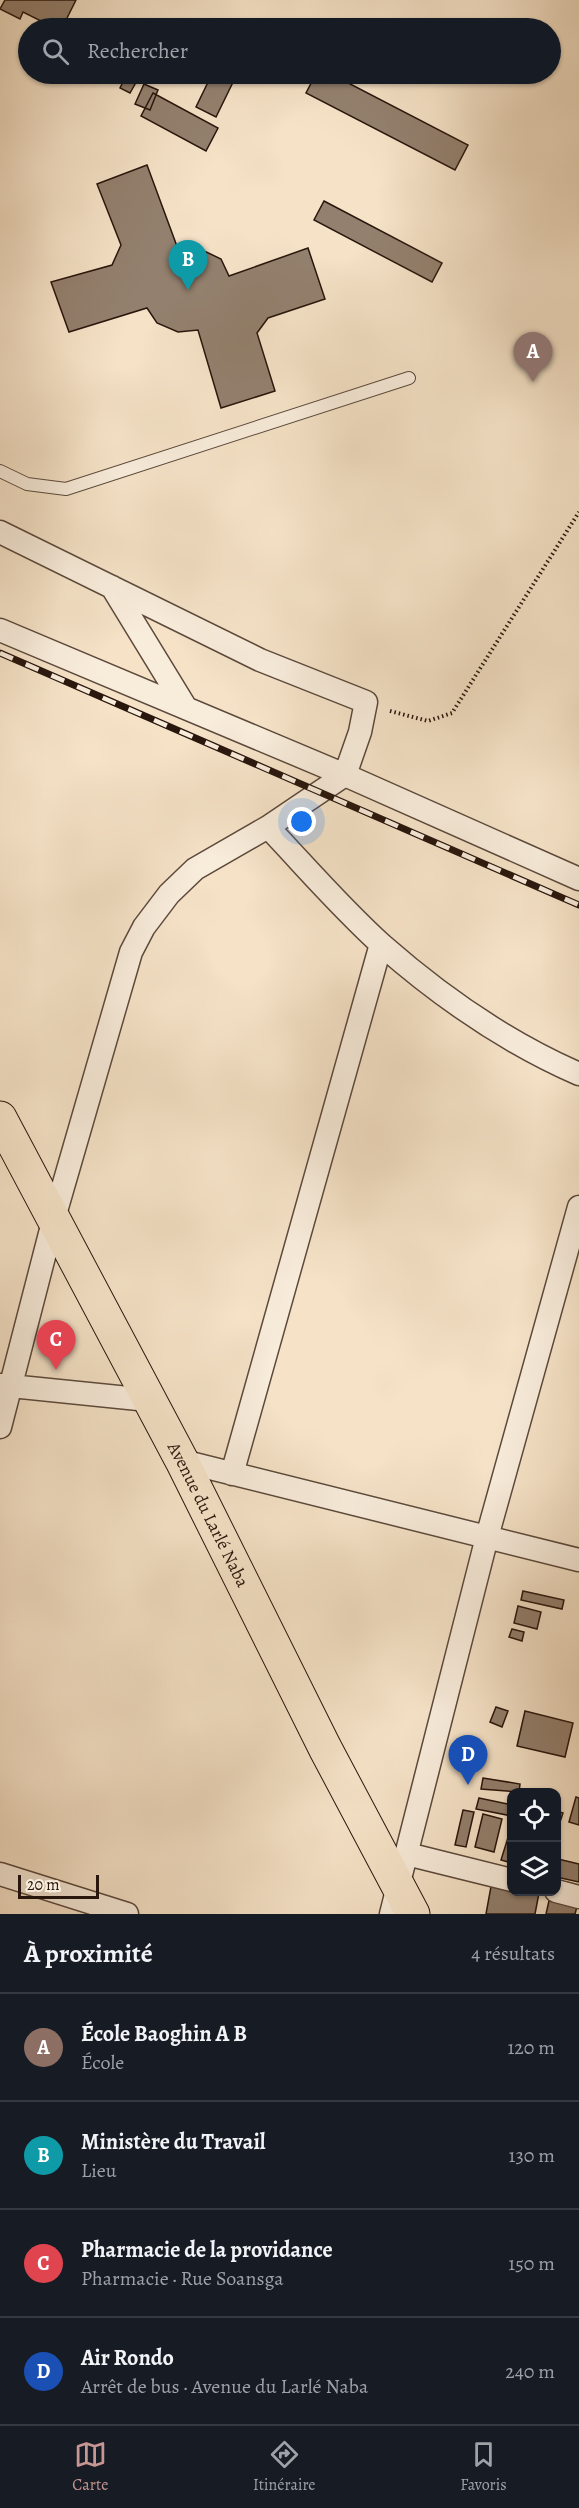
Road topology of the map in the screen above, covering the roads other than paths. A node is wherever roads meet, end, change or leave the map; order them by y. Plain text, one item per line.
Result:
1 (409, 378) dead end
2 (0, 471) edge
3 (0, 532) edge
4 (112, 587) junction
5 (0, 630) edge
6 (186, 708) junction
7 (345, 775) junction
8 (268, 827) junction
9 (579, 879) edge
10 (381, 944) junction
11 (579, 1074) edge
12 (0, 1118) edge
13 (579, 1207) edge
14 (54, 1218) junction
15 (5, 1386) edge
16 (148, 1400) junction
17 (0, 1427) edge
18 (182, 1461) junction
19 (232, 1474) junction
20 (487, 1537) junction
21 (579, 1560) edge
22 (0, 1874) edge
23 (507, 1880) edge
24 (399, 1884) edge
25 (561, 1892) edge
26 (579, 1897) edge
27 (127, 1914) edge
28 (414, 1914) edge

1 - 2 lane
3 - 4 street
4 - 6 street
4 - 7 street
5 - 6 street
6 - 7 street
7 - 8 street
7 - 9 street
8 - 10 street
8 - 14 street
10 - 11 street
10 - 19 street
12 - 14 main road, Avenue du Larlé Naba
13 - 20 street
14 - 15 street
14 - 16 main road, Avenue du Larlé Naba
15 - 16 street
15 - 17 street
16 - 18 main road, Avenue du Larlé Naba
18 - 19 street
18 - 24 main road, Avenue du Larlé Naba
19 - 20 street
20 - 21 street
20 - 24 street
22 - 27 street
23 - 24 street
24 - 28 main road, Avenue du Larlé Naba
25 - 26 street

